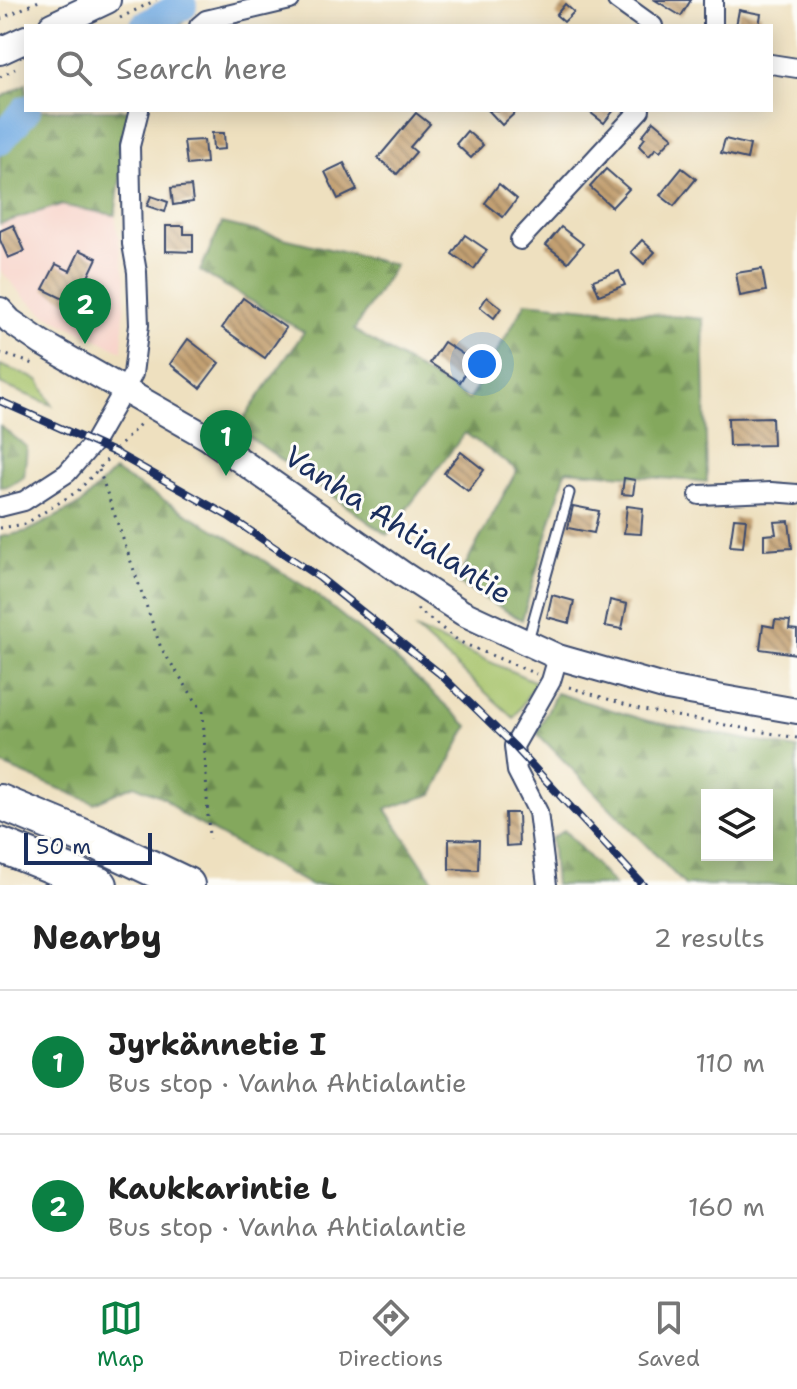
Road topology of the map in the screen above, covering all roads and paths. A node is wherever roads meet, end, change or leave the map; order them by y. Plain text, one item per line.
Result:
1 (41, 0) edge
2 (156, 0) edge
3 (290, 0) edge
4 (617, 0) edge
5 (713, 0) edge
6 (112, 10) edge
7 (0, 19) edge
8 (60, 24) edge
9 (201, 24) edge
10 (650, 24) edge
11 (713, 24) edge
12 (24, 40) edge
13 (0, 51) edge
14 (773, 64) edge
15 (797, 68) edge
16 (138, 112) edge
17 (638, 112) edge
18 (520, 240) dead end
19 (0, 310) edge
20 (125, 389) junction
21 (99, 470) dead end
22 (569, 493) dead end
23 (797, 494) edge
24 (699, 495) dead end
25 (0, 507) edge
26 (528, 643) junction
27 (558, 657) junction
28 (797, 711) edge
29 (0, 802) edge
30 (209, 839) dead end
31 (0, 845) edge
32 (100, 885) edge
33 (187, 885) edge
34 (547, 885) edge

1 - 7 path
2 - 6 path
3 - 9 street
4 - 10 street
5 - 11 street
6 - 8 main road
12 - 13 main road
14 - 15 street
16 - 20 street
17 - 18 street
19 - 20 street, Vanha Ahtialantie
20 - 25 street
20 - 26 street, Vanha Ahtialantie
21 - 30 path
22 - 26 lane
23 - 24 street
26 - 27 street, Vanha Ahtialantie
27 - 28 street, Vanha Ahtialantie
27 - 34 street
29 - 33 highway
31 - 32 highway

